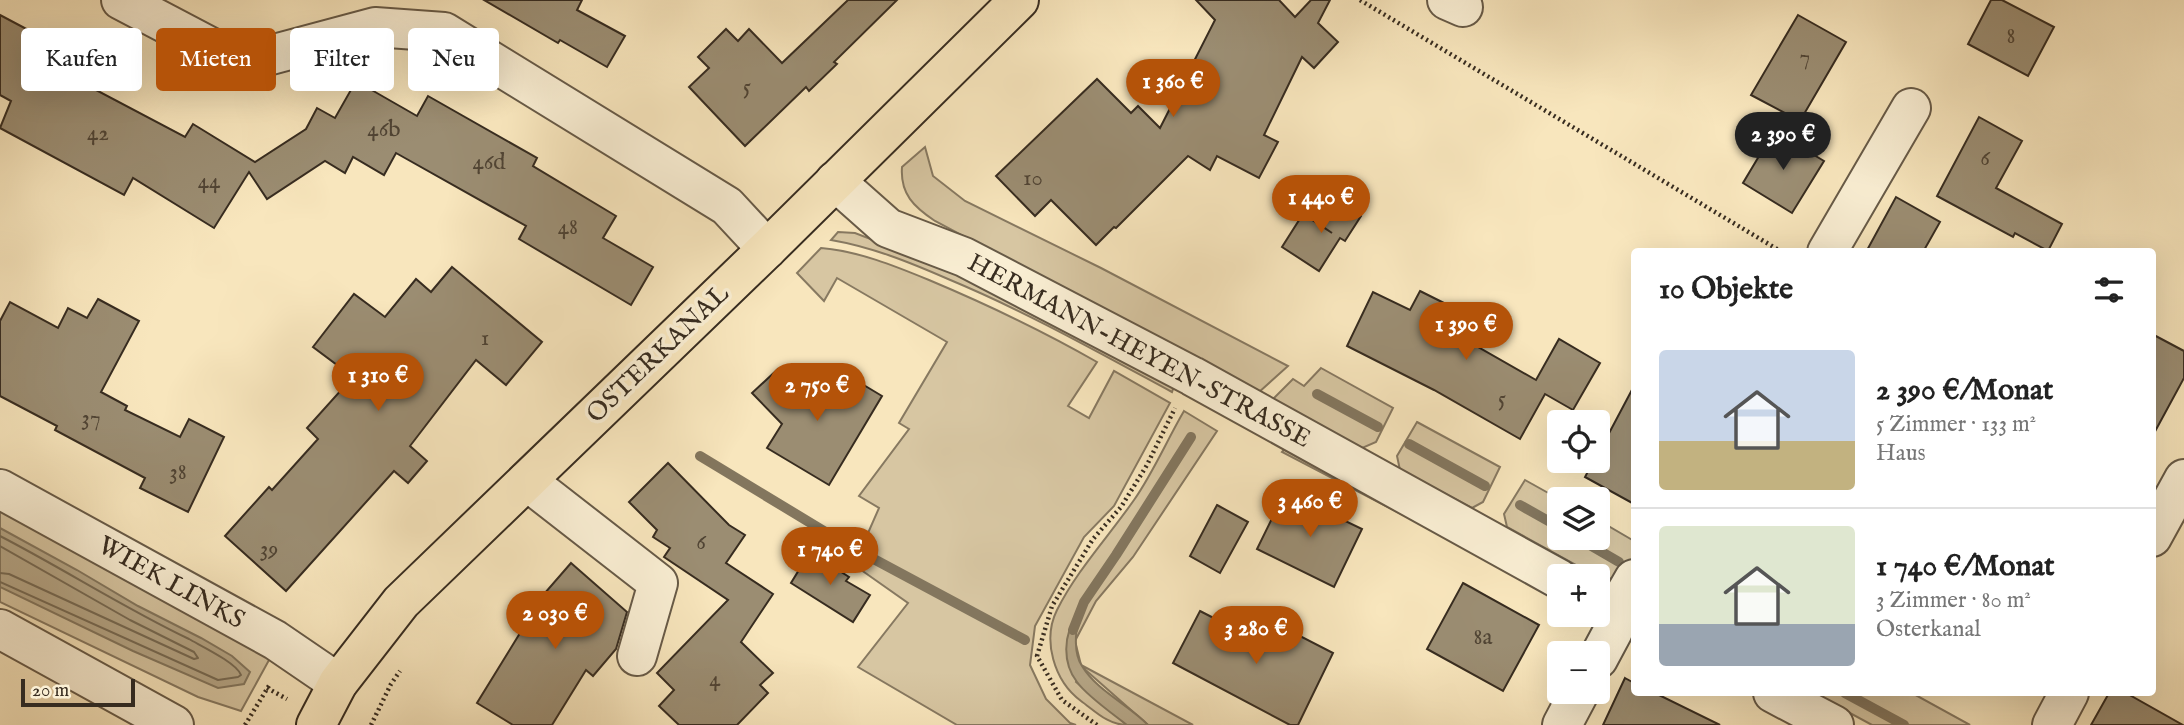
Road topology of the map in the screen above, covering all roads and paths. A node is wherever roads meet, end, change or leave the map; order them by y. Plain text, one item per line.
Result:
1 (121, 0) edge
2 (1019, 0) edge
3 (1360, 0) edge
4 (382, 13) edge
5 (1911, 108) dead end
6 (835, 181) junction
7 (1775, 248) edge
8 (1829, 248) edge
9 (767, 249) junction
10 (1192, 376) junction
11 (2184, 479) edge
12 (527, 481) junction
13 (0, 489) edge
14 (2156, 530) edge
15 (1547, 572) edge
16 (1621, 602) edge
17 (0, 629) edge
18 (1608, 641) edge
19 (637, 656) dead end
20 (301, 658) junction
21 (338, 683) junction
22 (1779, 696) edge
23 (2067, 696) edge
24 (1573, 704) edge
25 (164, 721) edge
26 (245, 725) edge
27 (316, 725) edge
28 (1097, 725) edge
29 (1562, 725) edge
30 (1834, 725) edge
31 (2052, 725) edge

1 - 4 street
2 - 6 main road, OSTERKANAL
3 - 7 path
4 - 9 street
5 - 8 street
6 - 9 main road, OSTERKANAL
6 - 10 street, HERMANN-HEYEN-STRASSE
9 - 12 main road, OSTERKANAL
10 - 15 street, HERMANN-HEYEN-STRASSE
10 - 28 path
11 - 14 street
12 - 19 street
12 - 21 main road, OSTERKANAL
13 - 20 street, WIEK LINKS
16 - 18 street
17 - 25 street
20 - 21 street, WIEK LINKS
20 - 26 path
21 - 27 main road, OSTERKANAL
22 - 30 street
23 - 31 street
24 - 29 street

